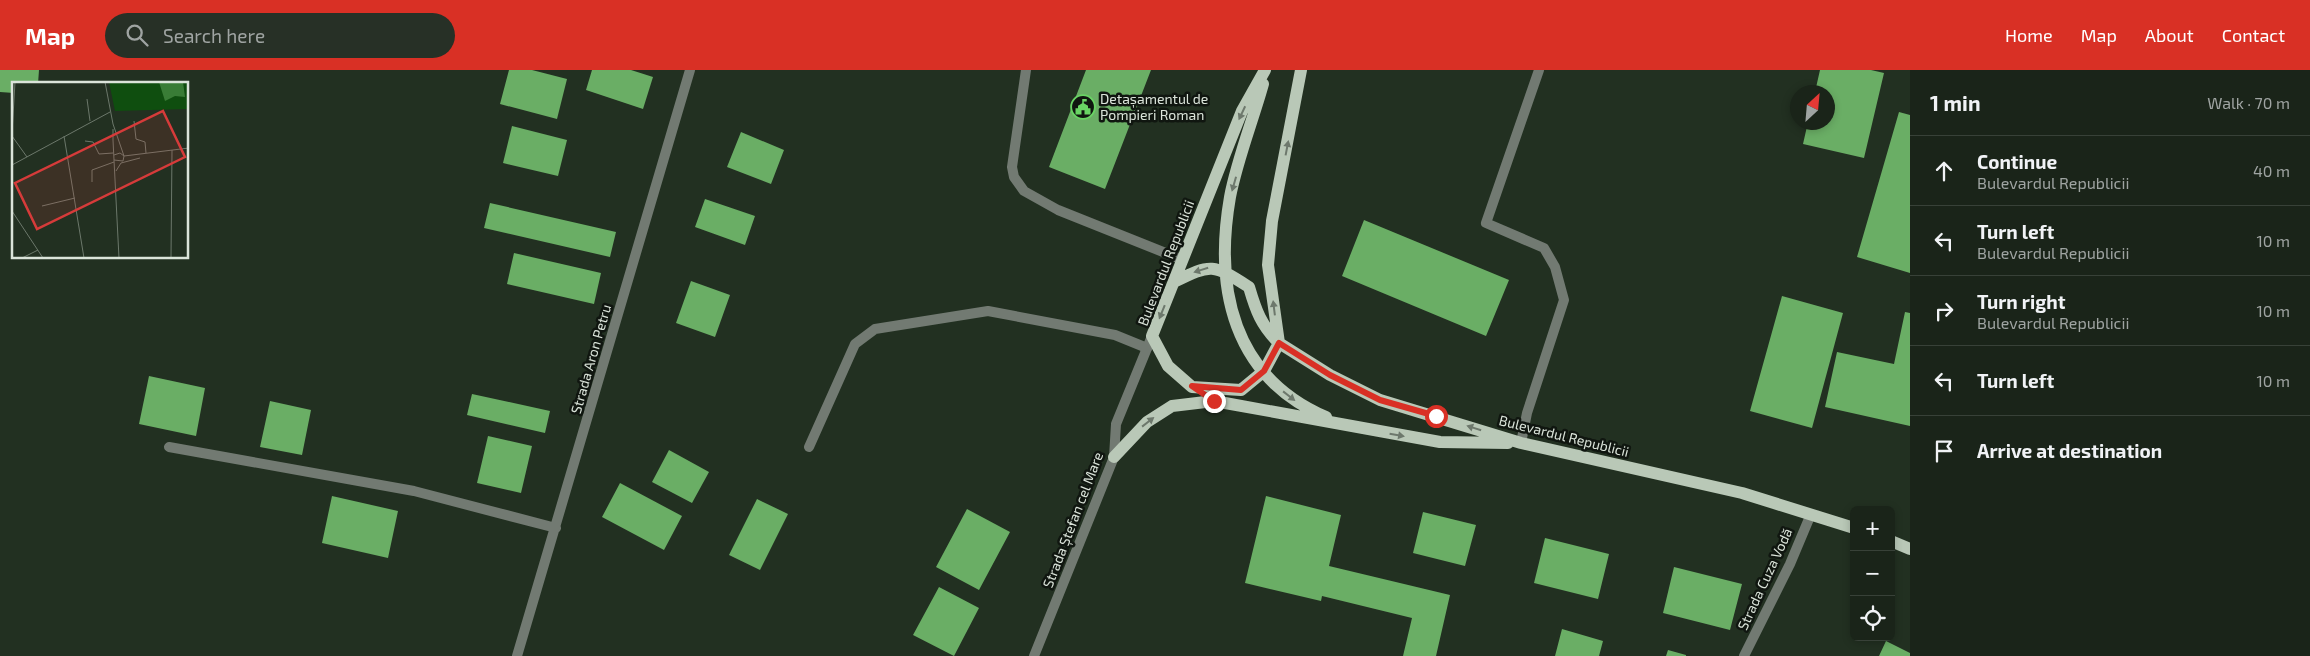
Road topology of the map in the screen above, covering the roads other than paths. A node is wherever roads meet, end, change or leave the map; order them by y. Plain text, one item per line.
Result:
1 (690, 70) edge
2 (1026, 70) edge
3 (1266, 70) edge
4 (1302, 70) edge
5 (1539, 70) edge
6 (1183, 260) junction
7 (1225, 272) junction
8 (1174, 282) junction
9 (1152, 336) junction
10 (1279, 343) junction
11 (1147, 348) junction
12 (1264, 371) junction
13 (1192, 386) junction
14 (1214, 401) junction
15 (1349, 426) junction
16 (1521, 443) junction
17 (169, 447) dead end
18 (809, 448) dead end
19 (1114, 457) junction
20 (1811, 514) junction
21 (1850, 527) edge
22 (556, 528) junction
23 (1895, 543) edge
24 (1910, 549) edge
25 (517, 656) edge
26 (1034, 656) edge
27 (1744, 656) edge

1 - 22 street, Strada Aron Petru
2 - 6 street
3 -> 6 main road, Bulevardul Republicii
3 -> 7 main road, Bulevardul Republicii
10 -> 4 main road
5 - 16 street
6 - 8 main road, Bulevardul Republicii
7 -> 8 main road
7 - 10 main road, Bulevardul Republicii
7 - 12 main road, Bulevardul Republicii
8 -> 9 main road, Bulevardul Republicii
9 - 11 street, Strada Ștefan cel Mare
9 - 13 main road, Bulevardul Republicii
10 - 12 main road
16 -> 10 main road, Bulevardul Republicii
11 - 18 street
11 - 19 street, Strada Ștefan cel Mare
12 - 13 main road
12 -> 15 main road, Bulevardul Republicii
13 - 14 main road, Bulevardul Republicii
14 - 15 main road
19 -> 14 main road
15 -> 16 main road
16 - 20 main road, Bulevardul Republicii
17 - 22 street
19 - 26 street, Strada Ștefan cel Mare
20 - 21 main road, Bulevardul Republicii
20 - 27 street, Strada Cuza Vodă
22 - 25 street, Strada Aron Petru
23 - 24 main road

